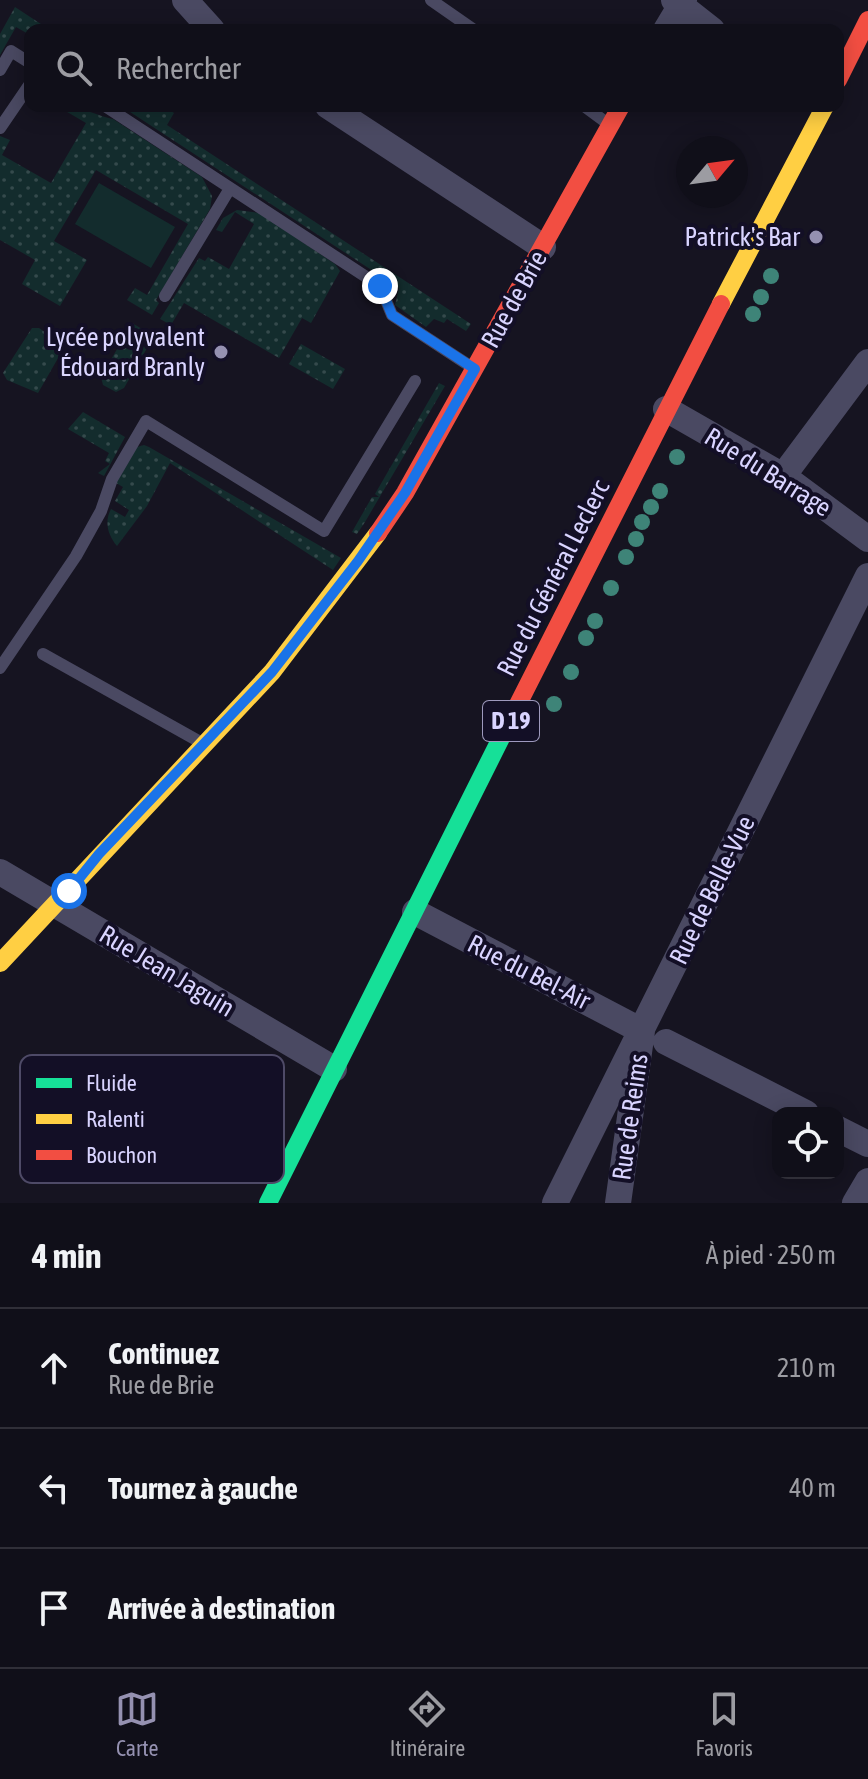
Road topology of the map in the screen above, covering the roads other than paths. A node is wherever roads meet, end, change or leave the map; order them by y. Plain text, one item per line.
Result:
1 (185, 0) edge
2 (431, 0) edge
3 (680, 2) edge
4 (868, 20) edge
5 (207, 24) edge
6 (465, 24) edge
7 (669, 24) edge
8 (705, 24) edge
9 (24, 59) edge
10 (844, 68) edge
11 (0, 70) edge
12 (24, 93) edge
13 (114, 112) edge
14 (337, 112) edge
15 (593, 112) edge
16 (617, 112) edge
17 (822, 112) edge
18 (610, 124) junction
19 (0, 128) edge
20 (229, 190) junction
21 (543, 247) junction
22 (165, 296) dead end
23 (868, 362) edge
24 (475, 369) junction
25 (415, 381) dead end
26 (666, 409) junction
27 (783, 476) junction
28 (868, 539) edge
29 (868, 576) edge
30 (43, 654) dead end
31 (0, 668) edge
32 (205, 745) junction
33 (0, 872) edge
34 (55, 905) junction
35 (415, 912) junction
36 (0, 963) edge
37 (654, 1036) junction
38 (334, 1069) junction
39 (794, 1107) edge
40 (844, 1132) edge
41 (868, 1144) edge
42 (284, 1171) edge
43 (868, 1181) edge
44 (278, 1183) edge
45 (268, 1203) edge
46 (555, 1203) edge
47 (618, 1203) edge
48 (855, 1203) edge

1 - 5 street
2 - 6 lane
3 - 7 street
3 - 8 street
4 - 10 main road
9 - 11 lane
12 - 19 lane
13 - 20 lane
14 - 21 street
15 - 18 lane
16 - 18 main road, Rue de Brie
17 - 26 main road, Rue du Général Leclerc / D 19
18 - 21 main road, Rue de Brie
20 - 22 lane
20 - 24 lane
21 - 24 main road, Rue de Brie
23 - 27 street
24 - 32 main road, Rue de Brie
25 - 31 lane
26 - 27 street, Rue du Barrage
26 - 35 main road, Rue du Général Leclerc / D 19
27 - 28 street, Rue du Barrage
29 - 37 street, Rue de Belle-Vue
30 - 32 lane
32 - 34 main road, Rue de Brie
33 - 34 street, Rue Jean Jaguin
34 - 36 main road, Rue de Brie
34 - 38 street, Rue Jean Jaguin
35 - 37 street, Rue du Bel-Air
35 - 38 main road, Rue du Général Leclerc / D 19
37 - 39 street, Rue du Bel-Air
37 - 46 street, Rue de Belle-Vue
37 - 47 street, Rue de Reims
38 - 42 main road, Rue du Général Leclerc / D 19
40 - 41 street
43 - 48 street
44 - 45 main road, Rue du Général Leclerc / D 19

